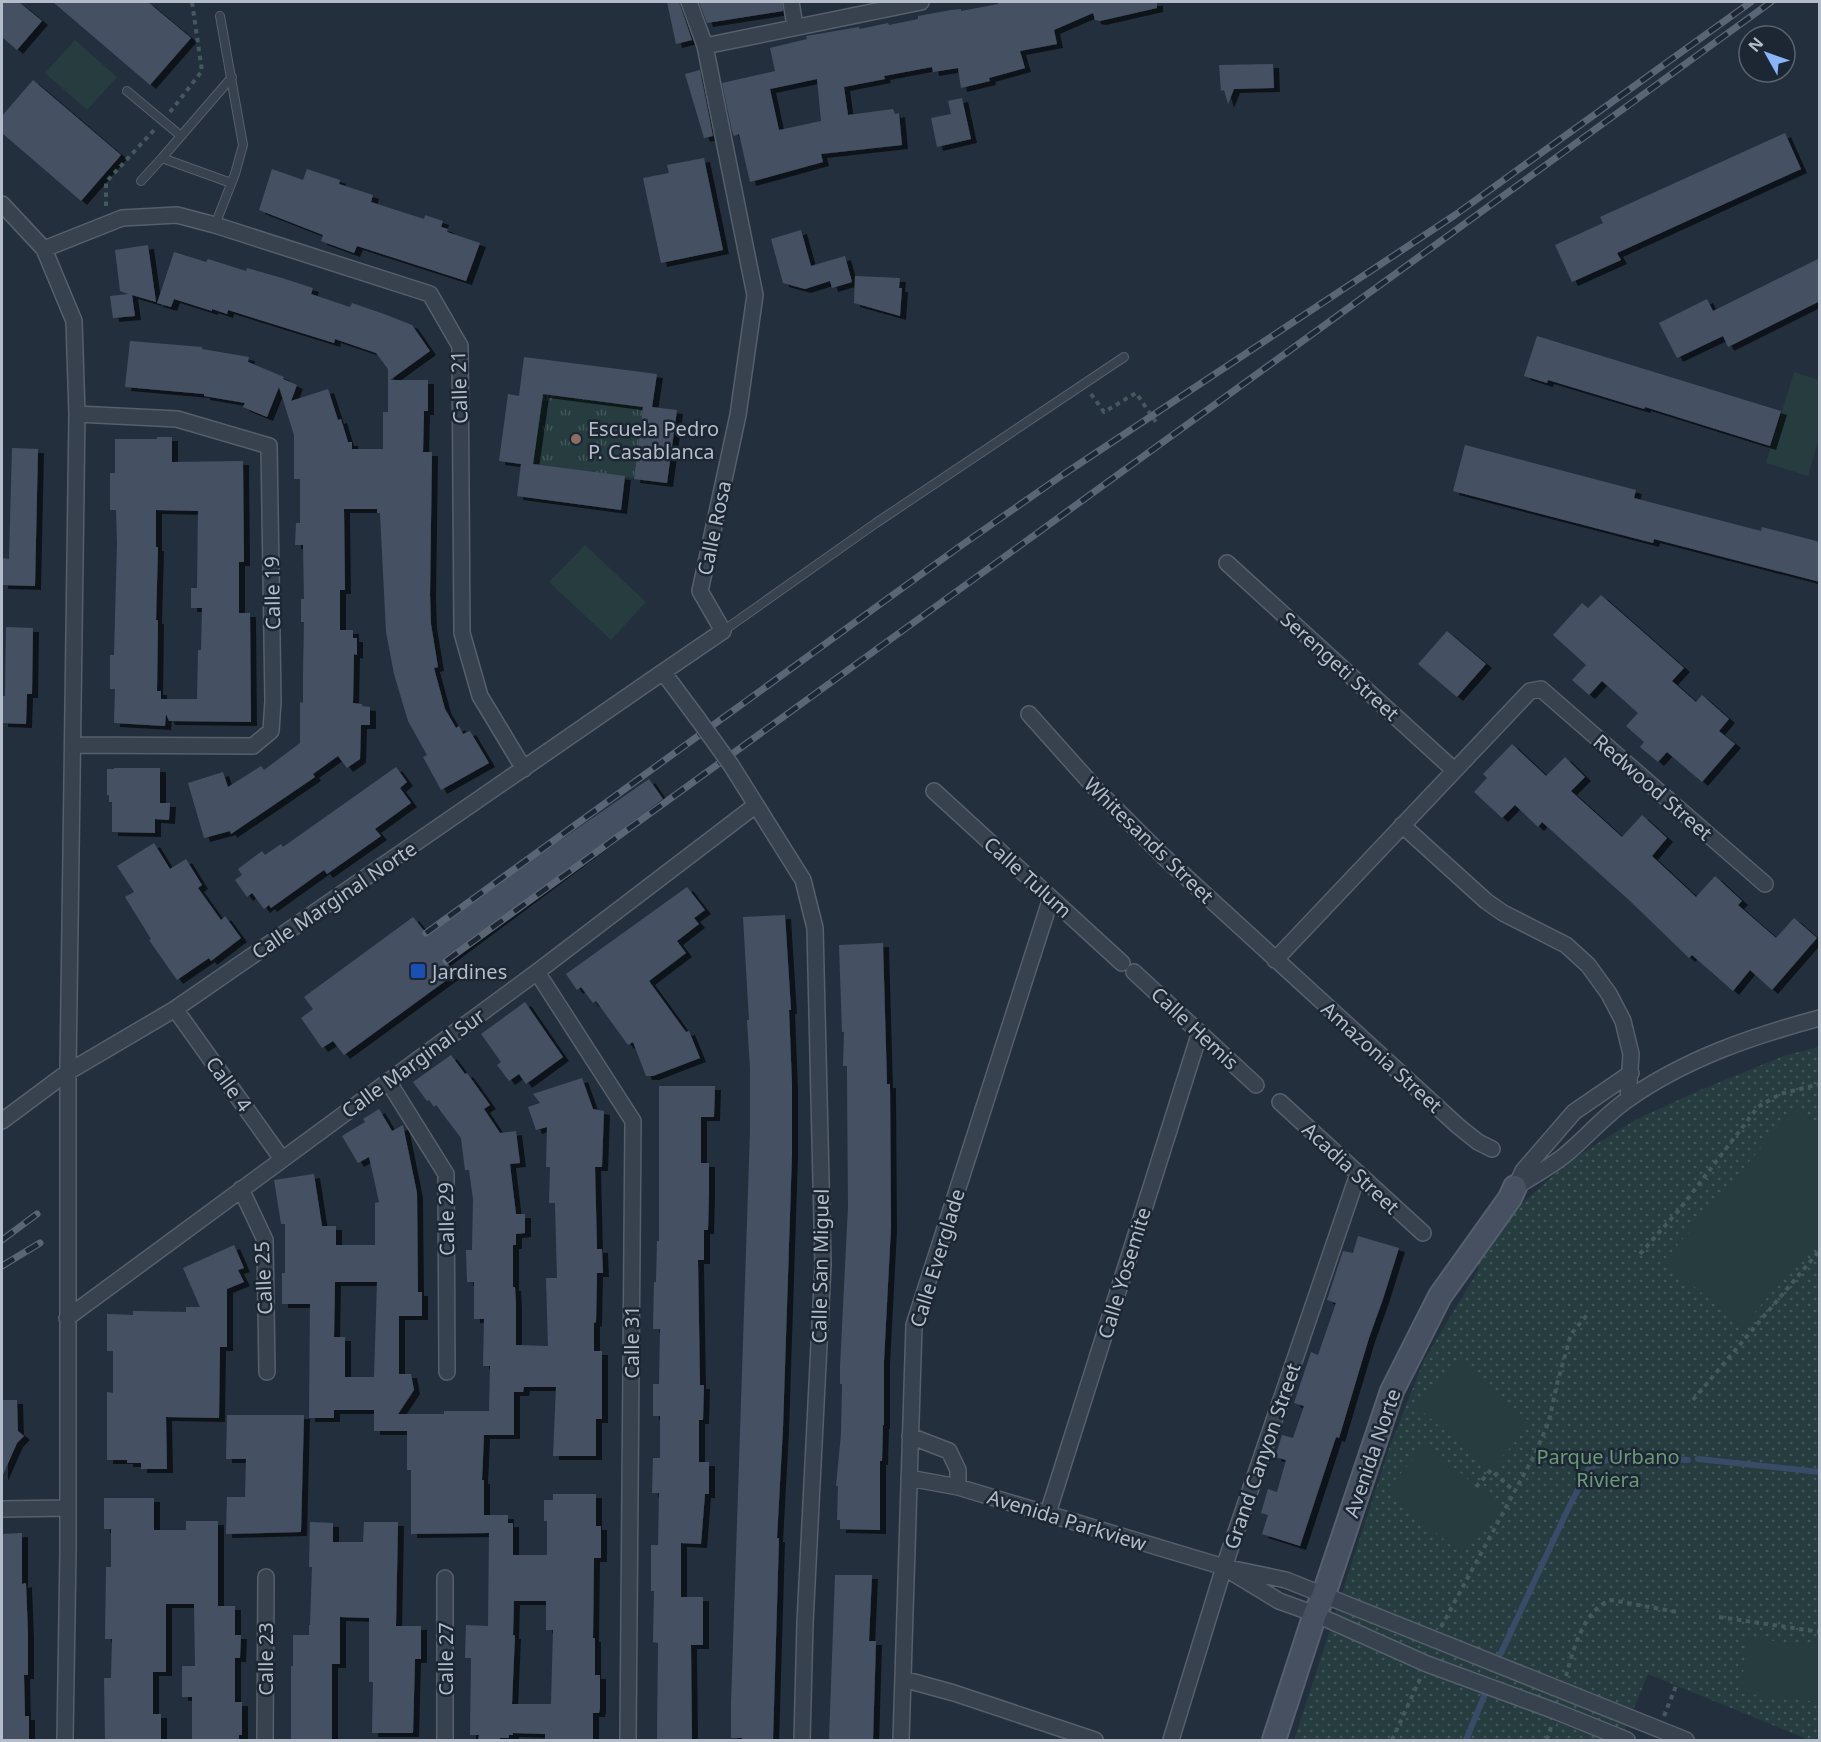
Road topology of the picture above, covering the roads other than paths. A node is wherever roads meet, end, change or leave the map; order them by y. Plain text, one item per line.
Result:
1 (689, 2) edge
2 (791, 2) edge
3 (921, 2) edge
4 (860, 7) edge
5 (220, 16) dead end
6 (795, 26) junction
7 (705, 46) junction
8 (232, 77) junction
9 (127, 92) dead end
10 (181, 136) junction
11 (162, 158) junction
12 (141, 181) dead end
13 (231, 183) junction
14 (2, 204) edge
15 (215, 225) junction
16 (44, 249) junction
17 (1124, 357) dead end
18 (77, 414) junction
19 (1227, 563) dead end
20 (723, 631) junction
21 (663, 672) junction
22 (1029, 714) dead end
23 (73, 745) junction
24 (524, 770) junction
25 (1454, 770) junction
26 (934, 791) dead end
27 (756, 805) junction
28 (1402, 825) junction
29 (1765, 884) dead end
30 (1051, 898) junction
31 (1275, 960) junction
32 (1128, 968) joint
33 (537, 972) junction
34 (175, 1009) junction
35 (1820, 1018) edge
36 (1200, 1032) junction
37 (68, 1072) junction
38 (1631, 1072) junction
39 (388, 1081) junction
40 (1256, 1085) dead end
41 (1628, 1099) junction
42 (1280, 1102) dead end
43 (2, 1121) edge
44 (1492, 1149) dead end
45 (282, 1160) junction
46 (1358, 1174) junction
47 (1515, 1187) junction
48 (241, 1189) junction
49 (1423, 1233) dead end
50 (67, 1318) junction
51 (267, 1372) dead end
52 (447, 1372) dead end
53 (910, 1437) junction
54 (909, 1478) junction
55 (958, 1487) junction
56 (68, 1508) junction
57 (2, 1509) edge
58 (1048, 1514) junction
59 (1224, 1567) junction
60 (266, 1577) dead end
61 (445, 1578) dead end
62 (1319, 1604) junction
63 (903, 1679) junction
64 (1657, 1735) edge
65 (65, 1740) edge
66 (265, 1740) edge
67 (445, 1740) edge
68 (628, 1740) edge
69 (802, 1740) edge
70 (901, 1740) edge
71 (1095, 1740) edge
72 (1171, 1740) edge
73 (1274, 1740) edge
74 (1627, 1740) edge
75 (1686, 1740) edge

1 - 7 street
2 - 6 street
3 - 4 street
4 - 6 street
5 - 8 lane
6 - 7 street
7 - 20 street, Calle Rosa
8 - 10 lane
8 - 13 lane
9 - 10 lane
10 - 11 lane
11 - 12 lane
11 - 13 lane
13 - 15 lane
14 - 16 street
15 - 16 street, Calle 21
15 - 24 street, Calle 21
16 - 18 street
17 - 20 lane
18 - 23 street
18 - 23 street, Calle 19
19 - 25 street, Serengeti Street
20 - 21 street
21 - 24 street, Calle Marginal Norte
21 - 27 street, bridge
22 - 31 street, Whitesands Street
23 - 37 street
24 - 34 street, Calle Marginal Norte
25 - 28 street
25 - 29 street, Redwood Street
26 - 30 street, Calle Tulum
27 - 33 street, Calle Marginal Sur
27 - 69 street, Calle San Miguel
28 - 31 street
28 - 38 street
30 - 32 street, Calle Tulum
30 - 53 street, Calle Everglade
31 - 44 street, Amazonia Street
32 - 36 street, Calle Hemis
33 - 39 street, Calle Marginal Sur
33 - 68 street, Calle 31
34 - 37 street, Calle Marginal Norte
34 - 45 street, Calle 4
35 - 41 street
36 - 40 street, Calle Hemis
36 - 58 street, Calle Yosemite
37 - 43 street, Calle Marginal Norte
37 - 50 street
38 - 41 street
38 - 47 street
39 - 45 street, Calle Marginal Sur
39 - 52 street, Calle 29
41 - 47 street
42 - 46 street, Acadia Street
45 - 48 street, Calle Marginal Sur
46 - 49 street, Acadia Street
46 - 59 street, Grand Canyon Street
47 - 62 street, Avenida Norte
48 - 50 street, Calle Marginal Sur
48 - 51 street, Calle 25
50 - 56 street
53 - 54 street, Calle Everglade
53 - 55 street
54 - 55 street, Avenida Parkview
54 - 63 street, Calle Everglade
55 - 58 street, Avenida Parkview
56 - 57 street
56 - 65 street
58 - 59 street, Avenida Parkview
59 - 62 street, Avenida Parkview
59 - 62 street, Avenida Parkview
59 - 72 street, Grand Canyon Street
60 - 66 street, Calle 23
61 - 67 street, Calle 27
62 - 64 street
62 - 73 street, Avenida Norte
62 - 74 street
63 - 70 street, Calle Everglade
63 - 71 street
64 - 75 street

